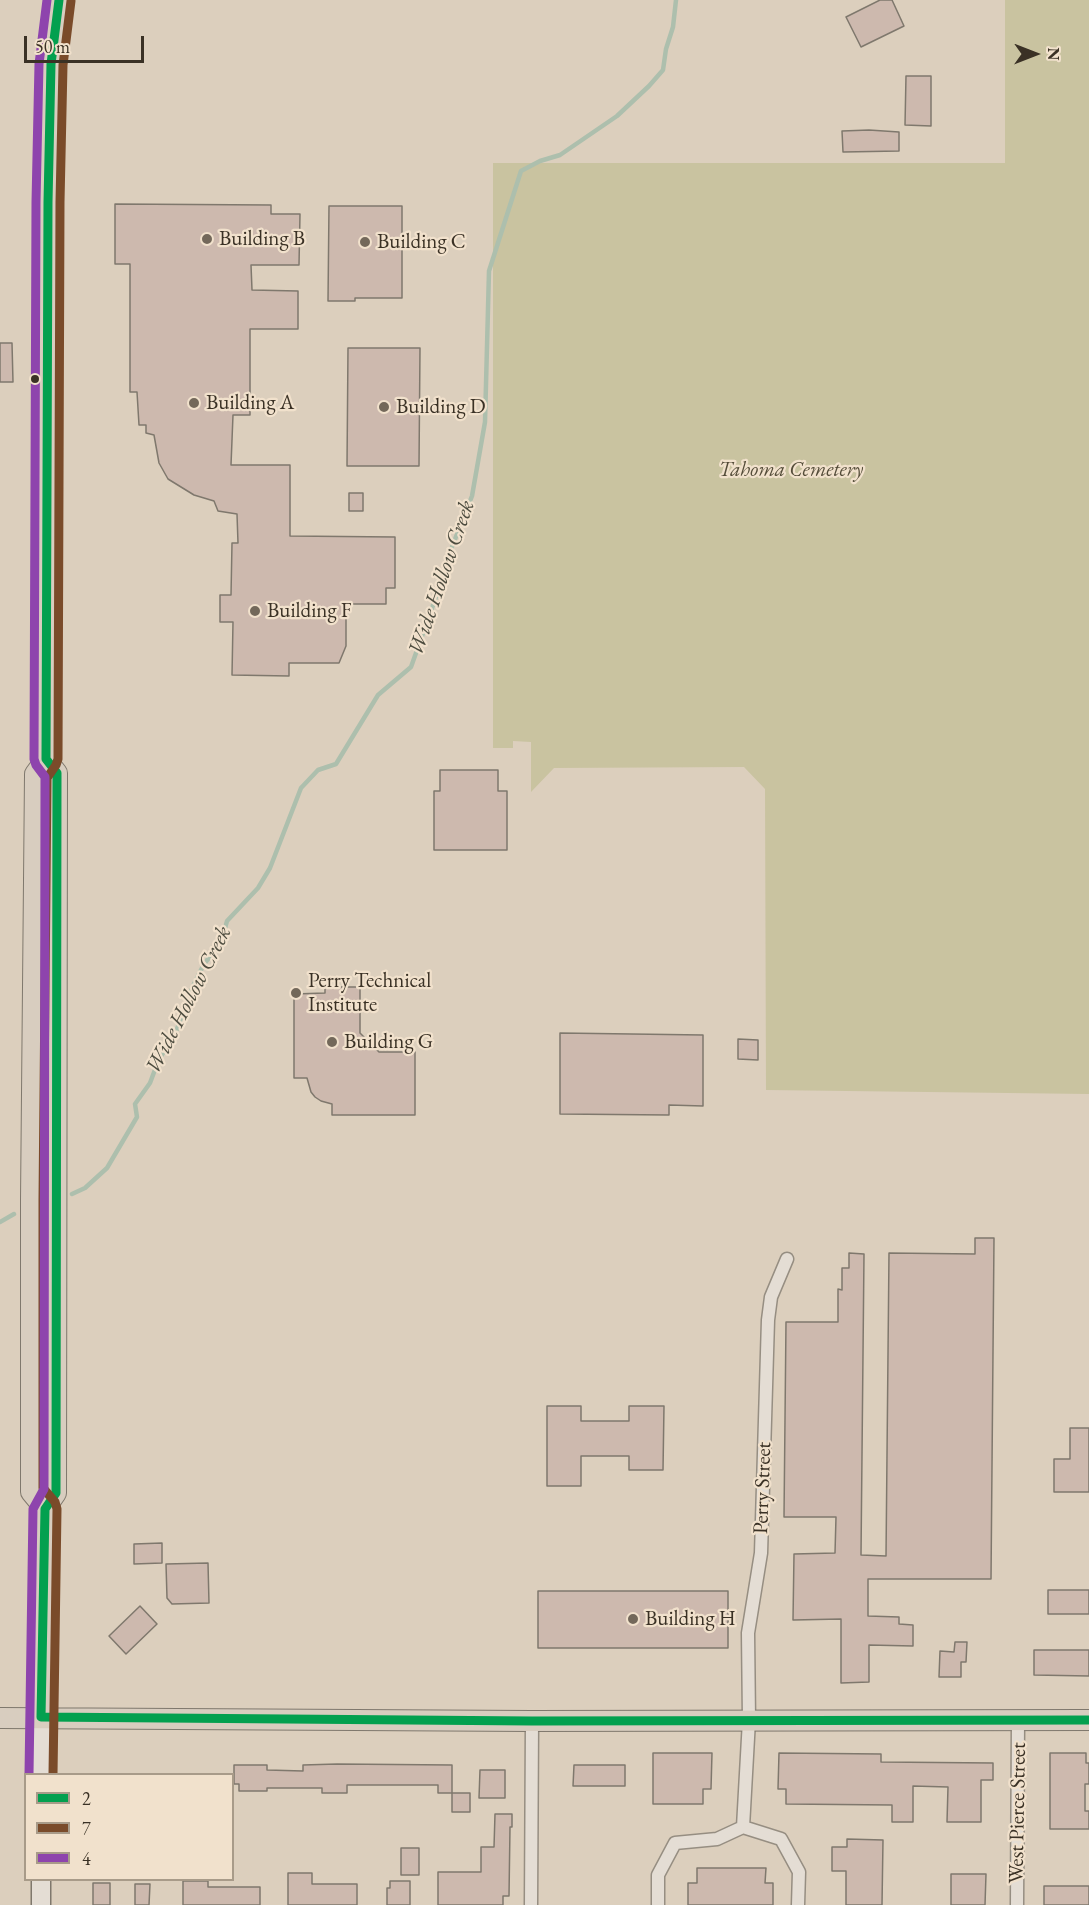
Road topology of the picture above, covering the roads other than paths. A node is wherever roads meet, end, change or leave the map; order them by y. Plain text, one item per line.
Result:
1 (59, 0) edge
2 (787, 1259) dead end
3 (0, 1718) edge
4 (41, 1718) junction
5 (749, 1720) junction
6 (1018, 1720) junction
7 (1089, 1720) edge
8 (532, 1721) junction
9 (41, 1773) edge
10 (743, 1827) junction
11 (41, 1881) edge
12 (41, 1905) edge
13 (531, 1905) edge
14 (658, 1905) edge
15 (798, 1905) edge
16 (1017, 1905) edge

1 - 4 main road
2 - 5 street, Perry Street
3 - 4 main road
4 - 8 main road
4 - 9 main road
5 - 6 main road
5 - 8 main road
5 - 10 street, Perry Street
6 - 7 main road
6 - 16 street, West Pierce Street
8 - 13 street
10 - 14 street
10 - 15 street
11 - 12 main road

